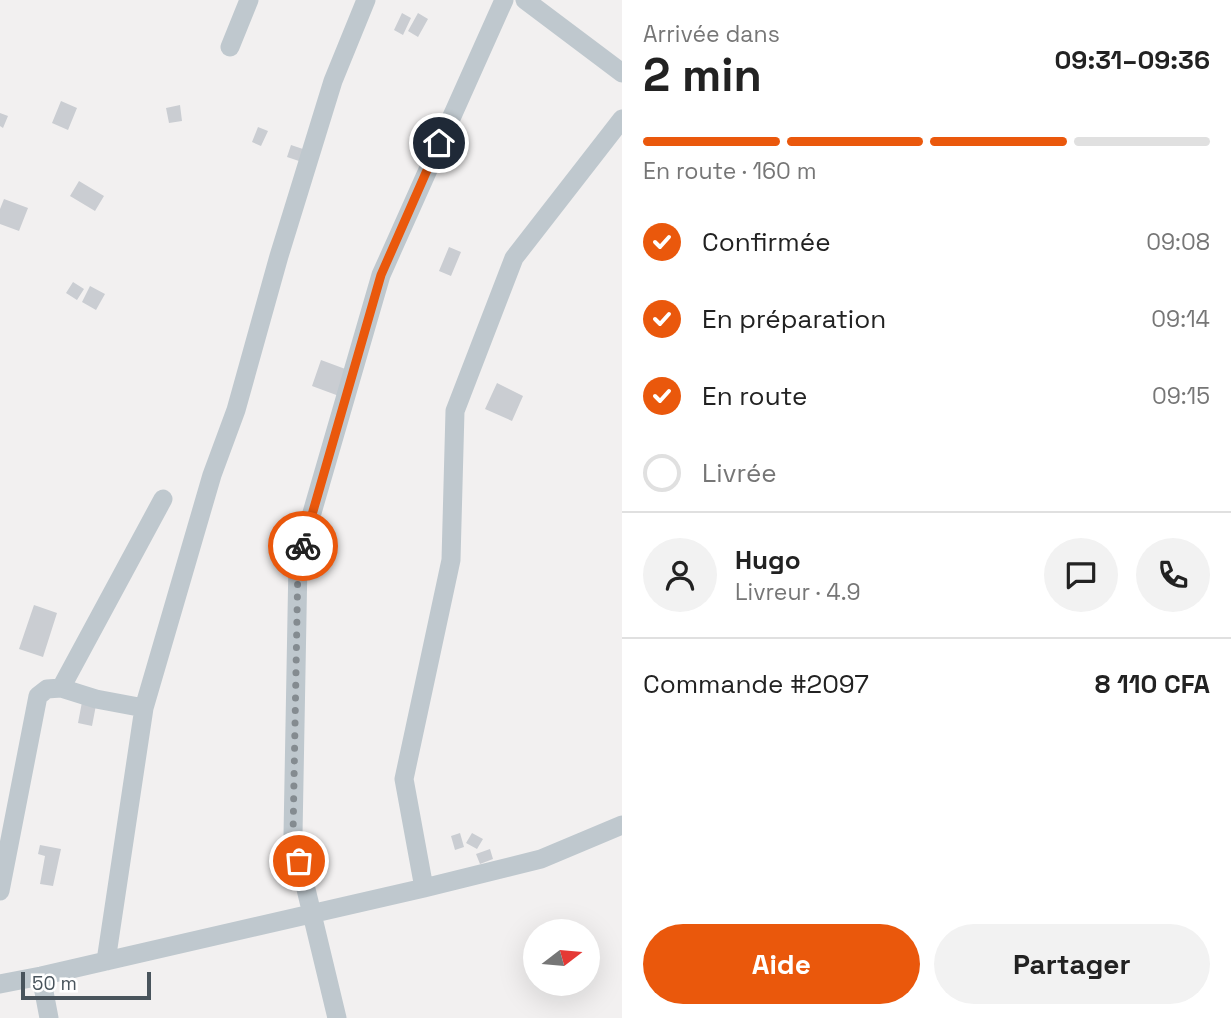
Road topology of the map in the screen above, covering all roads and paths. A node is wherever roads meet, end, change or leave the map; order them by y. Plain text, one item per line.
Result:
1 (249, 0) edge
2 (366, 0) edge
3 (503, 0) edge
4 (525, 0) edge
5 (230, 47) dead end
6 (622, 73) edge
7 (622, 119) edge
8 (163, 499) dead end
9 (61, 688) junction
10 (145, 708) junction
11 (622, 825) edge
12 (424, 888) junction
13 (0, 891) edge
14 (312, 914) junction
15 (106, 961) junction
16 (41, 976) junction
17 (0, 984) edge
18 (49, 1018) edge
19 (337, 1018) edge

1 - 5 street
2 - 10 street
3 - 14 street
4 - 6 street
7 - 12 street
8 - 9 street
9 - 10 street
9 - 13 street
10 - 15 street
11 - 12 street
12 - 14 street
14 - 15 street
14 - 19 street
15 - 16 street
16 - 17 street
16 - 18 street

